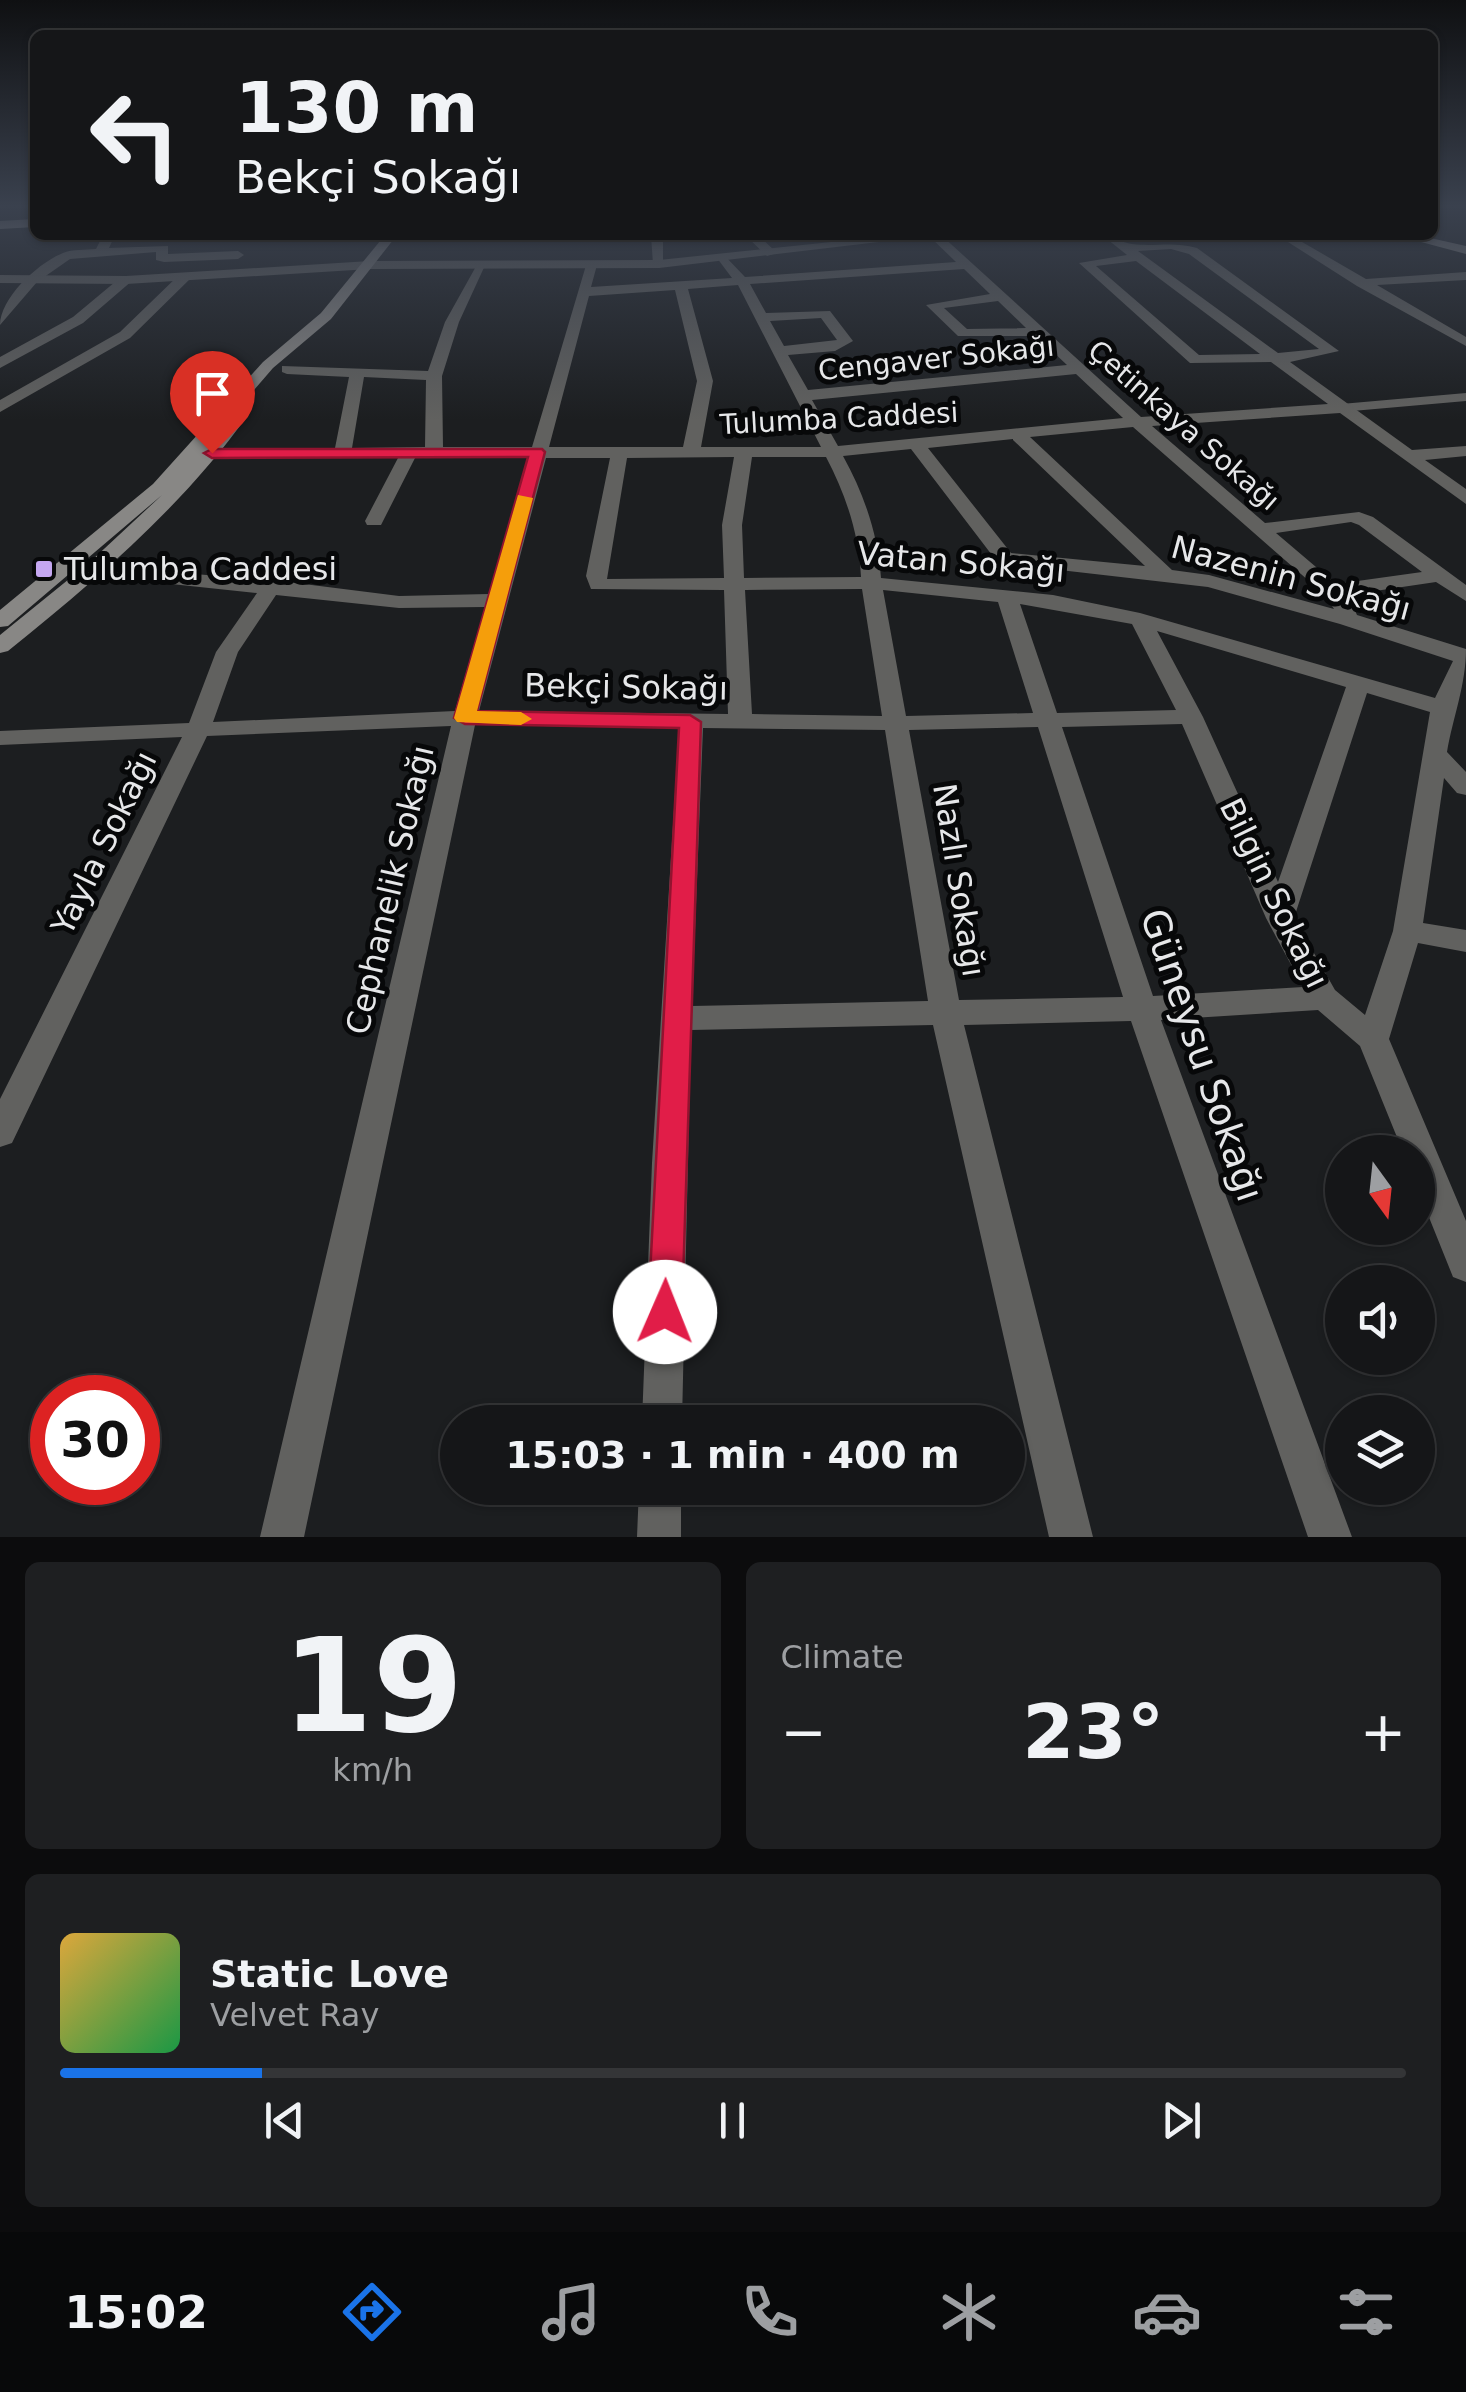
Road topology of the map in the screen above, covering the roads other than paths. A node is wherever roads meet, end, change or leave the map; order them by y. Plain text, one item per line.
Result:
1 (40, 276) edge
2 (204, 276) edge
3 (361, 276) edge
4 (478, 276) edge
5 (570, 276) edge
6 (599, 276) edge
7 (737, 276) edge
8 (841, 276) edge
9 (978, 276) edge
10 (1101, 276) edge
11 (1159, 276) edge
12 (1228, 276) edge
13 (1349, 276) edge
14 (1466, 276) edge
15 (185, 277) junction
16 (587, 278) junction
17 (1446, 278) junction
18 (0, 279) edge
19 (34, 280) junction
20 (126, 280) junction
21 (1361, 283) junction
22 (743, 284) junction
23 (680, 287) junction
24 (1466, 288) edge
25 (1000, 297) junction
26 (326, 316) junction
27 (761, 317) junction
28 (0, 321) edge
29 (1036, 332) junction
30 (1465, 341) edge
31 (780, 351) junction
32 (1272, 358) junction
33 (0, 363) edge
34 (287, 369) junction
35 (1077, 369) junction
36 (357, 374) junction
37 (434, 376) junction
38 (800, 396) junction
39 (1466, 397) edge
40 (0, 407) edge
41 (1341, 408) junction
42 (1137, 422) junction
43 (1020, 436) junction
44 (917, 445) junction
45 (620, 450) junction
46 (1466, 451) edge
47 (537, 452) junction
48 (691, 452) junction
49 (744, 452) junction
50 (830, 452) junction
51 (188, 453) junction
52 (212, 453) junction
53 (434, 454) junction
54 (342, 455) junction
55 (408, 455) junction
56 (1407, 456) junction
57 (1466, 498) edge
58 (374, 522) dead end
59 (1262, 529) junction
60 (96, 570) junction
61 (1166, 575) junction
62 (1438, 576) junction
63 (871, 583) junction
64 (732, 584) junction
65 (272, 586) junction
66 (1332, 591) junction
67 (1466, 595) edge
68 (1007, 596) junction
69 (497, 600) junction
70 (1140, 619) junction
71 (1348, 619) junction
72 (0, 621) edge
73 (0, 646) edge
74 (1465, 656) edge
75 (1358, 684) junction
76 (1442, 708) junction
77 (1191, 717) junction
78 (465, 718) junction
79 (1046, 720) junction
80 (690, 722) junction
81 (740, 722) junction
82 (897, 722) junction
83 (199, 728) junction
84 (0, 738) edge
85 (1434, 752) junction
86 (1466, 787) edge
87 (1280, 918) junction
88 (1408, 931) junction
89 (1466, 942) edge
90 (1324, 998) junction
91 (1142, 1009) junction
92 (946, 1014) junction
93 (678, 1018) junction
94 (1373, 1039) junction
95 (0, 1132) edge
96 (1466, 1266) edge
97 (662, 1405) edge
98 (660, 1505) edge
99 (282, 1537) edge
100 (659, 1537) edge
101 (1070, 1537) edge
102 (1330, 1537) edge

1 - 19 street
2 - 15 street
3 - 26 main road
4 - 37 street
5 - 16 street
6 - 16 street
7 - 22 street, Nazlı Sokağı
8 - 22 street
9 - 25 street, Çetinkaya Sokağı
10 - 32 street
11 - 32 street
12 - 32 street
13 - 21 street
14 - 17 street
15 - 20 street
15 - 40 street
16 - 23 street
16 - 47 street, Cephanelik Sokağı
17 - 21 street
17 - 24 street
18 - 19 street
19 - 20 street
19 - 28 street
20 - 33 street
21 - 30 street
22 - 23 street
22 - 27 street, Nazlı Sokağı
23 - 48 street
25 - 29 street, Çetinkaya Sokağı
25 - 29 street
26 - 34 main road
26 - 51 main road
27 - 31 street, Nazlı Sokağı
27 - 31 street
29 - 35 street, Çetinkaya Sokağı
31 - 38 street, Nazlı Sokağı
32 - 41 street
34 - 36 street
34 - 52 main road
35 - 38 street, Cengaver Sokağı
35 - 42 street, Çetinkaya Sokağı
36 - 37 street
36 - 54 street
37 - 53 street
38 - 50 street, Nazlı Sokağı
39 - 41 street, Tulumba Caddesi
41 - 42 street, Tulumba Caddesi
41 - 56 street
42 - 43 street, Tulumba Caddesi
42 - 59 street, Çetinkaya Sokağı
43 - 44 street, Tulumba Caddesi
43 - 61 street
44 - 50 street, Tulumba Caddesi
44 - 61 street, Nazenin Sokağı
45 - 47 street, Tulumba Caddesi
45 - 48 street, Tulumba Caddesi
45 - 64 street, Vatan Sokağı
46 - 56 street
47 - 53 street, Tulumba Caddesi
47 - 69 street, Cephanelik Sokağı
48 - 49 street, Tulumba Caddesi
49 - 50 street, Tulumba Caddesi
49 - 64 street
50 - 63 street, Nazlı Sokağı
51 - 52 main road
51 - 72 main road
52 - 54 street, Tulumba Caddesi
52 - 60 main road
53 - 55 street, Tulumba Caddesi
54 - 55 street, Tulumba Caddesi
55 - 58 street
56 - 57 street
59 - 62 street
59 - 66 street, Çetinkaya Sokağı
60 - 65 street
60 - 73 main road
61 - 71 street, Nazenin Sokağı
62 - 66 street
62 - 67 street
63 - 64 street, Vatan Sokağı
63 - 68 street, Vatan Sokağı
63 - 82 street, Nazlı Sokağı
64 - 81 street
65 - 69 street
65 - 83 street, Yayla Sokağı
66 - 71 street, Çetinkaya Sokağı
68 - 70 street, Vatan Sokağı
68 - 79 street, Güneysu Sokağı
69 - 78 street, Cephanelik Sokağı
70 - 75 street, Vatan Sokağı
70 - 77 street, Bilgin Sokağı
71 - 74 street, Nazenin Sokağı
74 - 76 street
75 - 76 street, Vatan Sokağı
75 - 87 street
76 - 85 street
77 - 79 street, Bekçi Sokağı
77 - 87 street, Bilgin Sokağı
78 - 80 street, Bekçi Sokağı
78 - 83 street, Bekçi Sokağı
78 - 99 street, Cephanelik Sokağı
79 - 82 street, Bekçi Sokağı
79 - 91 street, Güneysu Sokağı
80 - 81 street, Bekçi Sokağı
80 - 93 street
81 - 82 street, Bekçi Sokağı
82 - 92 street, Nazlı Sokağı
83 - 84 street, Bekçi Sokağı
83 - 95 street, Yayla Sokağı
85 - 86 street
85 - 88 street
87 - 90 street, Bilgin Sokağı
88 - 89 street
88 - 94 street
90 - 91 street
90 - 94 street, Bilgin Sokağı
91 - 92 street
91 - 102 street, Güneysu Sokağı
92 - 93 street
92 - 101 street, Nazlı Sokağı
93 - 97 street
94 - 96 street, Bilgin Sokağı
98 - 100 street

